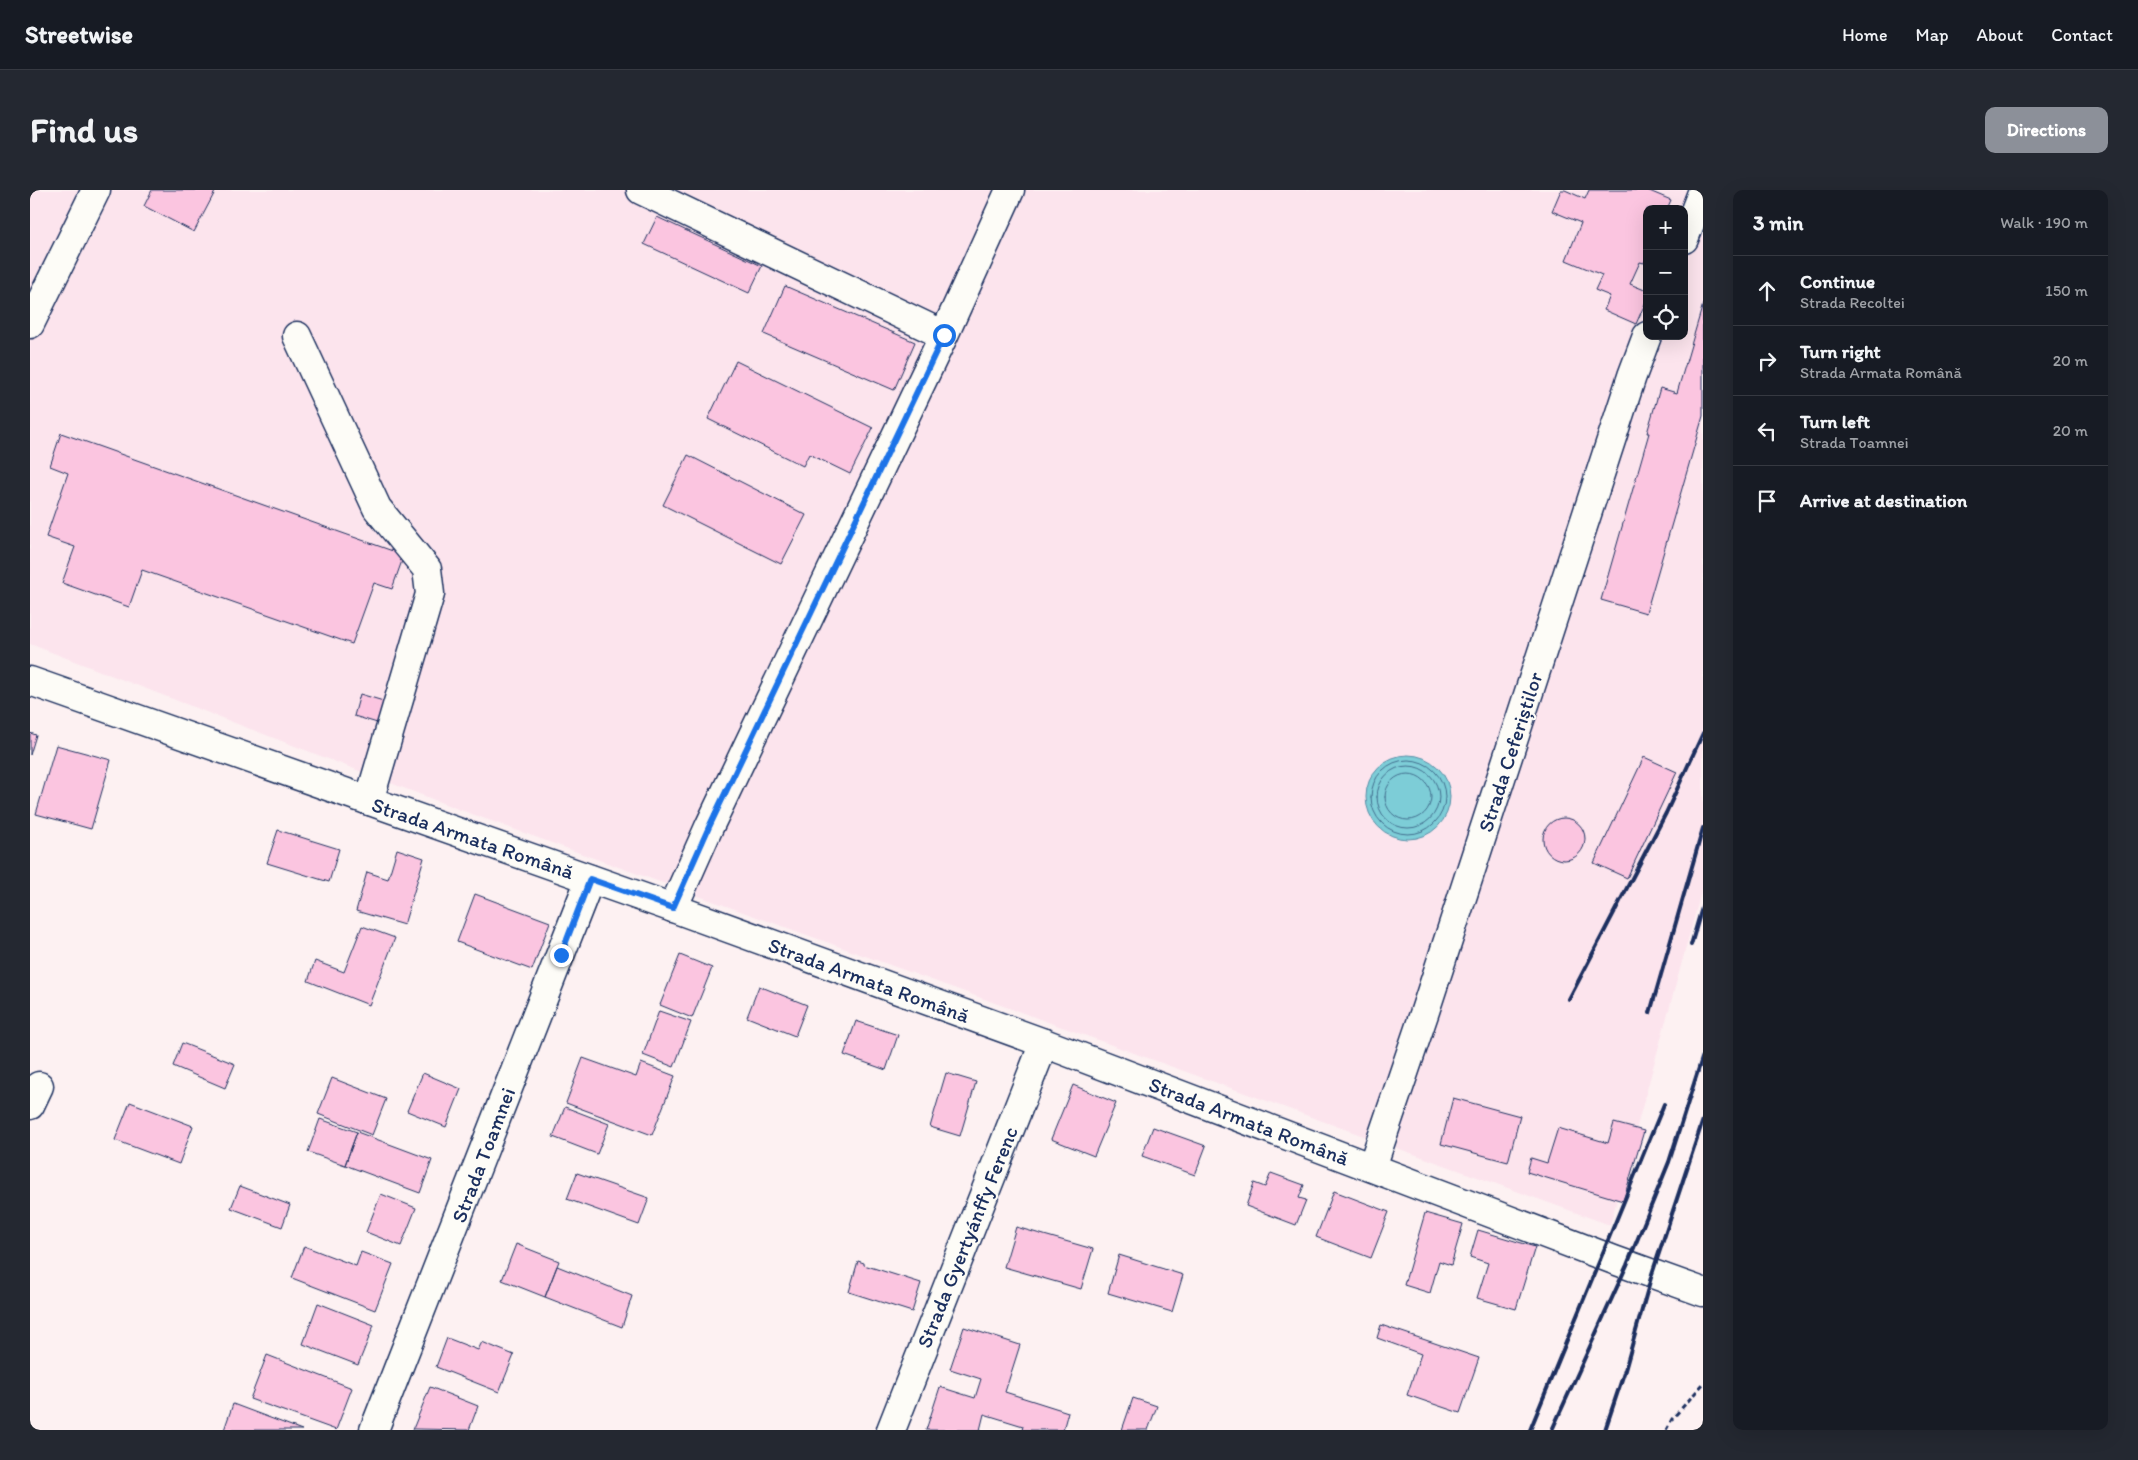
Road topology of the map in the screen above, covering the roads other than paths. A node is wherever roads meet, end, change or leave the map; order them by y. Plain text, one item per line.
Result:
1 (96, 190) edge
2 (641, 190) edge
3 (1010, 190) edge
4 (1703, 190) edge
5 (1688, 229) edge
6 (30, 324) edge
7 (944, 335) junction
8 (296, 336) dead end
9 (1646, 340) edge
10 (30, 680) edge
11 (369, 801) junction
12 (590, 879) junction
13 (673, 908) junction
14 (1044, 1043) junction
15 (1372, 1167) junction
16 (1703, 1292) edge
17 (374, 1430) edge
18 (891, 1430) edge

1 - 6 street
2 - 7 street
3 - 7 street
4 - 5 street
7 - 13 street
8 - 11 street
9 - 15 street, Strada Ceferiștilor
10 - 11 street, Strada Armata Română
11 - 12 street, Strada Armata Română
12 - 13 street, Strada Armata Română
12 - 17 street, Strada Toamnei
13 - 14 street, Strada Armata Română
14 - 15 street, Strada Armata Română
14 - 18 street, Strada Gyertyánffy Ferenc
15 - 16 street, Strada Armata Română

